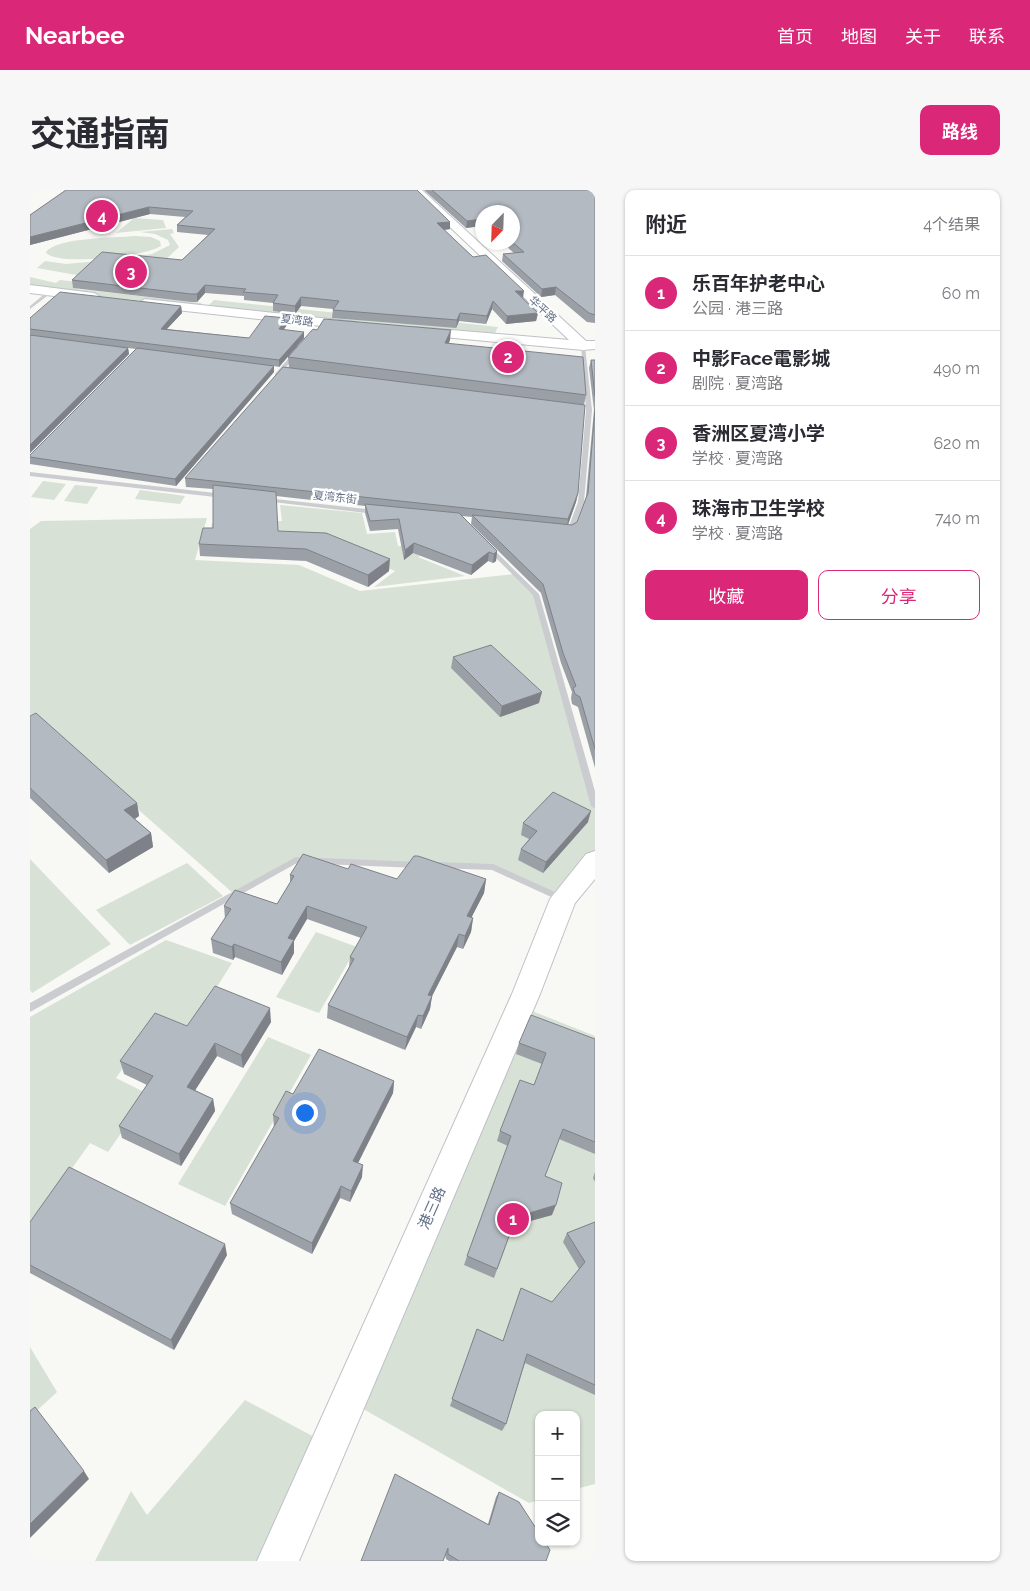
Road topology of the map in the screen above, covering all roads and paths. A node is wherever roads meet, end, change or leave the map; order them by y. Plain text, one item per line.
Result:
1 (416, 190) edge
2 (30, 290) edge
3 (49, 293) junction
4 (108, 299) edge
5 (127, 301) edge
6 (30, 308) edge
7 (368, 327) edge
8 (406, 330) edge
9 (302, 346) edge
10 (589, 346) edge
11 (272, 369) edge
12 (281, 370) junction
13 (290, 372) edge
14 (270, 384) edge
15 (580, 408) edge
16 (589, 410) junction
17 (587, 431) junction
18 (595, 435) edge
19 (30, 474) edge
20 (183, 485) dead end
21 (178, 491) junction
22 (233, 497) edge
23 (260, 500) edge
24 (381, 512) edge
25 (561, 530) edge
26 (481, 540) edge
27 (595, 806) edge
28 (595, 861) edge
29 (563, 899) junction
30 (30, 1008) edge
31 (278, 1561) edge

1 - 10 street, 华平路
2 - 3 street
3 - 4 street
3 - 6 lane
5 - 7 street, 夏湾路
8 - 10 street
9 - 12 lane
10 - 16 lane
11 - 12 lane
12 - 13 lane
12 - 14 lane
15 - 16 lane
16 - 17 lane
17 - 18 lane
17 - 25 lane
19 - 21 lane
20 - 21 lane
21 - 22 lane
23 - 24 lane, 夏湾东街
26 - 27 lane
28 - 29 street, 港三路
29 - 30 lane
29 - 31 street, 港三路

